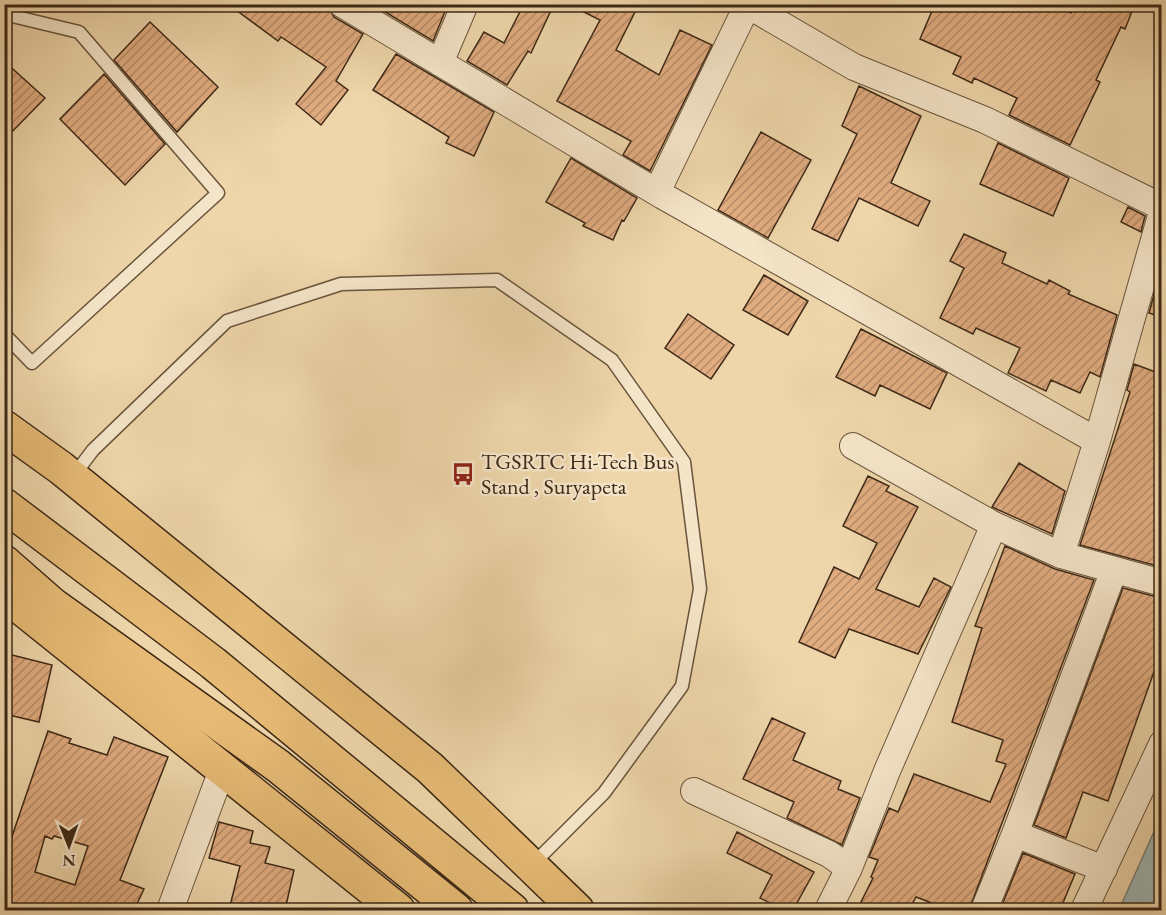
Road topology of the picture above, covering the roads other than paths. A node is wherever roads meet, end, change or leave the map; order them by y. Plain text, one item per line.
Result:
1 (342, 4) edge
2 (465, 4) edge
3 (747, 5) edge
4 (4, 14) edge
5 (440, 63) junction
6 (657, 192) junction
7 (1161, 207) edge
8 (1161, 212) edge
9 (4, 334) edge
10 (4, 427) edge
11 (1097, 441) junction
12 (853, 446) dead end
13 (72, 477) junction
14 (4, 505) edge
15 (994, 525) junction
16 (1060, 555) junction
17 (4, 562) edge
18 (1113, 570) junction
19 (1161, 584) edge
20 (4, 594) edge
21 (1161, 744) edge
22 (222, 770) junction
23 (694, 791) dead end
24 (1015, 834) junction
25 (531, 866) junction
26 (849, 868) junction
27 (1104, 869) junction
28 (170, 910) edge
29 (399, 910) edge
30 (456, 910) edge
31 (512, 910) edge
32 (577, 910) edge
33 (828, 910) edge
34 (984, 910) edge
35 (1083, 910) edge

1 - 5 street
2 - 5 street
3 - 6 street
3 - 7 street
4 - 9 lane
5 - 6 street
6 - 11 street
8 - 11 street
10 - 13 main road
11 - 16 street
12 - 15 street
13 - 25 main road
13 - 25 lane
14 - 31 main road
15 - 16 street
15 - 26 street
16 - 18 street
17 - 30 main road
18 - 19 street
18 - 24 street
20 - 22 main road
21 - 27 street
22 - 28 street
22 - 29 main road
23 - 26 street
24 - 27 street
24 - 34 street
25 - 32 main road
26 - 33 street
27 - 35 street

